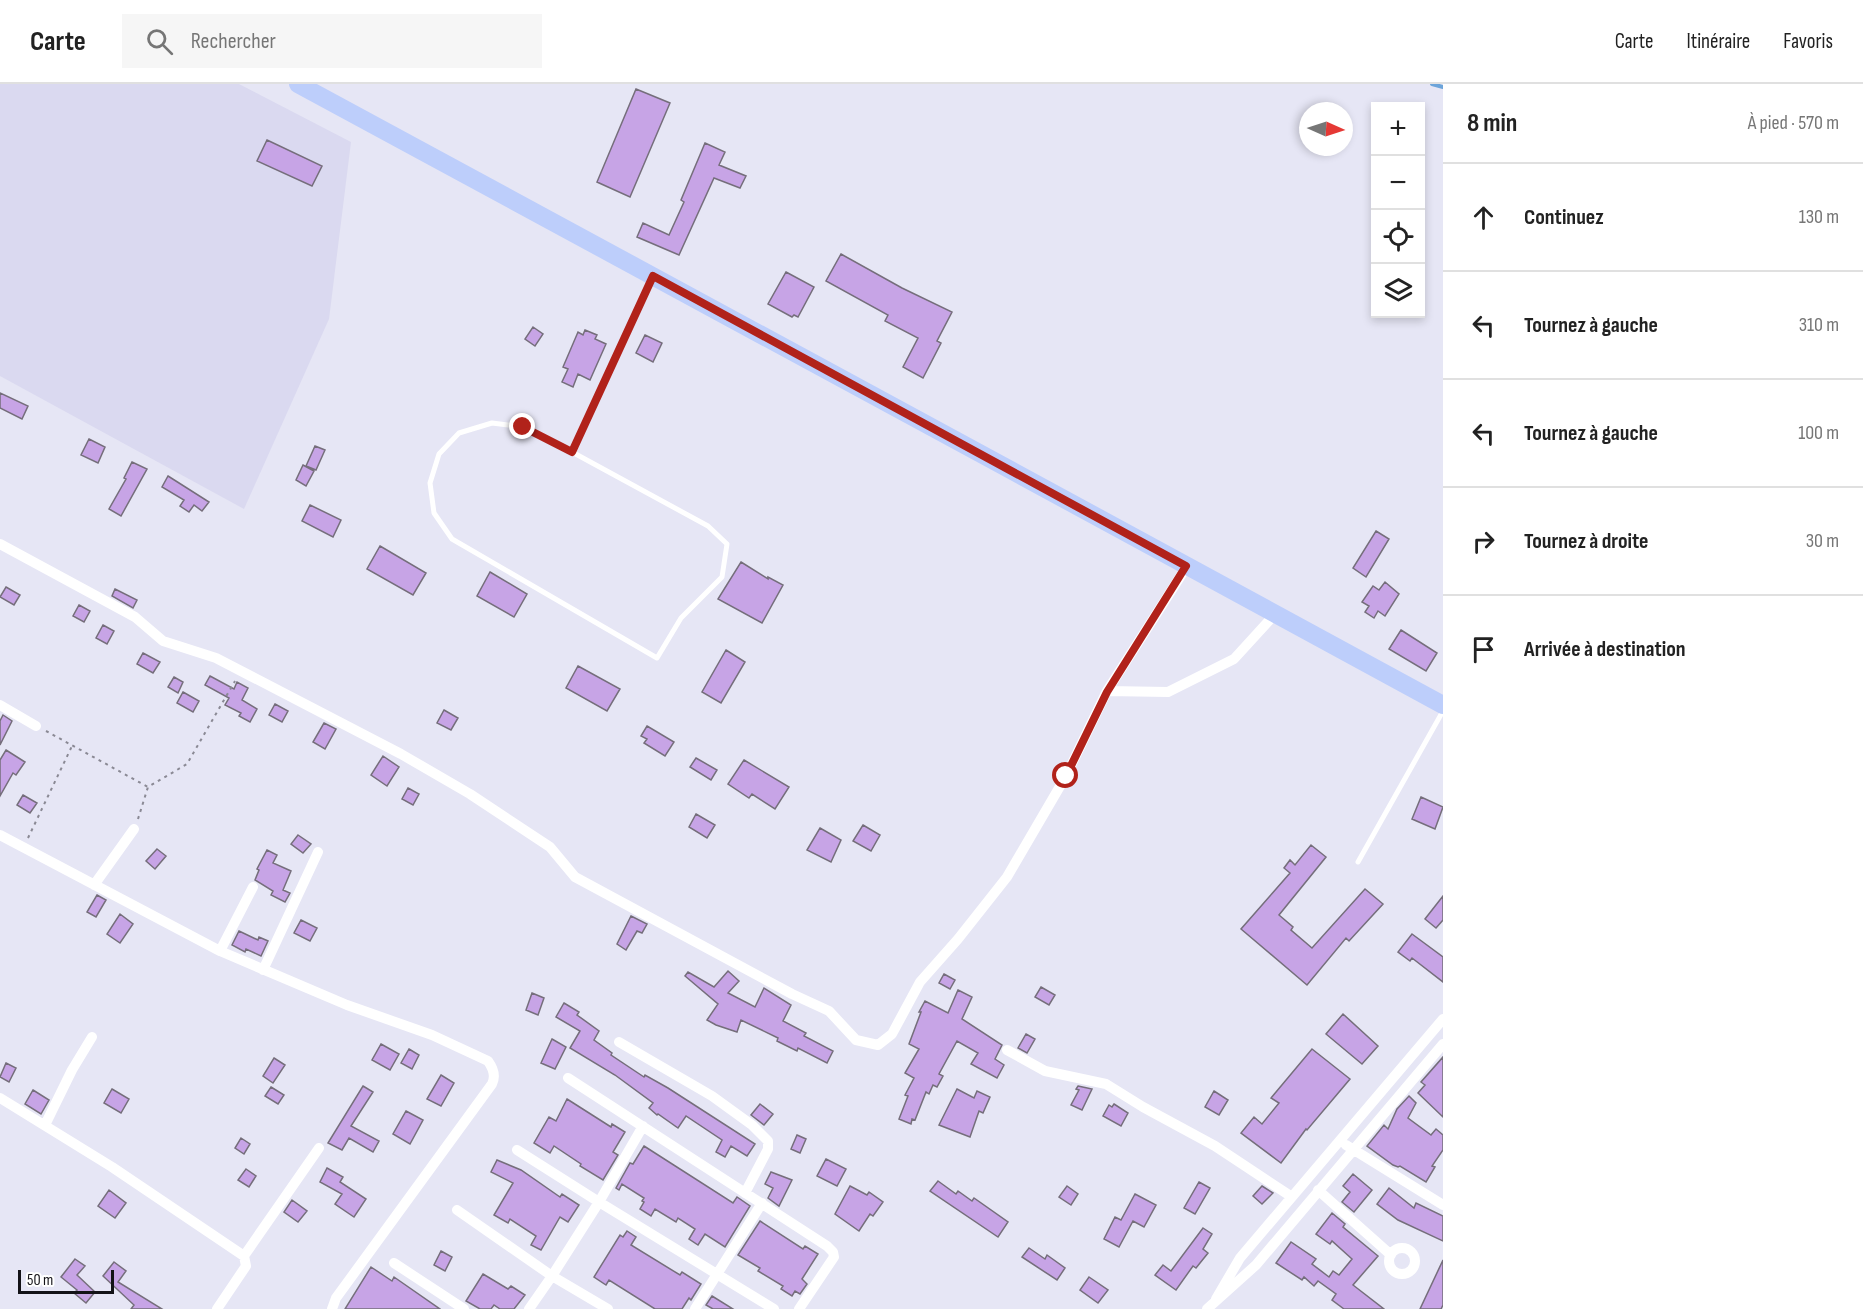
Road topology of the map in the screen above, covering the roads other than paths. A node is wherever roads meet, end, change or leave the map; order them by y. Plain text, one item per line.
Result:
1 (298, 84) edge
2 (653, 276) junction
3 (572, 452) junction
4 (0, 544) edge
5 (1186, 566) junction
6 (1275, 614) junction
7 (1107, 692) junction
8 (0, 705) edge
9 (1443, 705) edge
10 (1443, 711) edge
11 (36, 726) road end
12 (134, 829) road end
13 (0, 836) edge
14 (318, 852) dead end
15 (1358, 862) dead end
16 (94, 885) junction
17 (253, 887) dead end
18 (220, 951) junction
19 (263, 970) junction
20 (1443, 1019) edge
21 (92, 1037) dead end
22 (619, 1042) dead end
23 (1443, 1044) edge
24 (1007, 1050) dead end
25 (568, 1078) dead end
26 (0, 1098) edge
27 (45, 1125) junction
28 (643, 1126) junction
29 (1339, 1140) junction
30 (319, 1148) dead end
31 (517, 1149) dead end
32 (1351, 1149) junction
33 (1318, 1190) junction
34 (745, 1193) junction
35 (1292, 1197) junction
36 (599, 1202) junction
37 (762, 1203) junction
38 (1443, 1205) edge
39 (458, 1210) dead end
40 (1391, 1255) dead end
41 (244, 1256) junction
42 (394, 1263) dead end
43 (717, 1275) junction
44 (552, 1276) junction
45 (1216, 1299) junction
46 (217, 1309) edge
47 (332, 1309) edge
48 (464, 1309) edge
49 (529, 1309) edge
50 (608, 1309) edge
51 (694, 1309) edge
52 (774, 1309) edge
53 (799, 1309) edge
54 (1207, 1309) edge

1 - 2 main road
2 - 3 lane
2 - 5 main road
3 - 3 lane
4 - 7 street
5 - 6 main road
5 - 7 street
6 - 7 street
6 - 9 main road
8 - 11 street
10 - 15 lane
12 - 16 street
13 - 16 street
14 - 19 street
16 - 18 street
17 - 18 street
18 - 19 street
19 - 47 street
20 - 29 street
21 - 27 street
22 - 34 street
23 - 32 street
24 - 35 street
25 - 28 street
26 - 27 street
27 - 41 street
28 - 34 street
28 - 36 street
29 - 32 street
29 - 35 street
30 - 41 street
31 - 36 street
32 - 33 street
32 - 38 street
33 - 40 street
33 - 45 street
34 - 37 street
35 - 45 street
36 - 43 street
36 - 44 street
37 - 43 street
37 - 53 street
39 - 44 street
41 - 46 street
42 - 48 street
43 - 51 street
43 - 52 street
44 - 49 street
44 - 50 street
45 - 54 street

